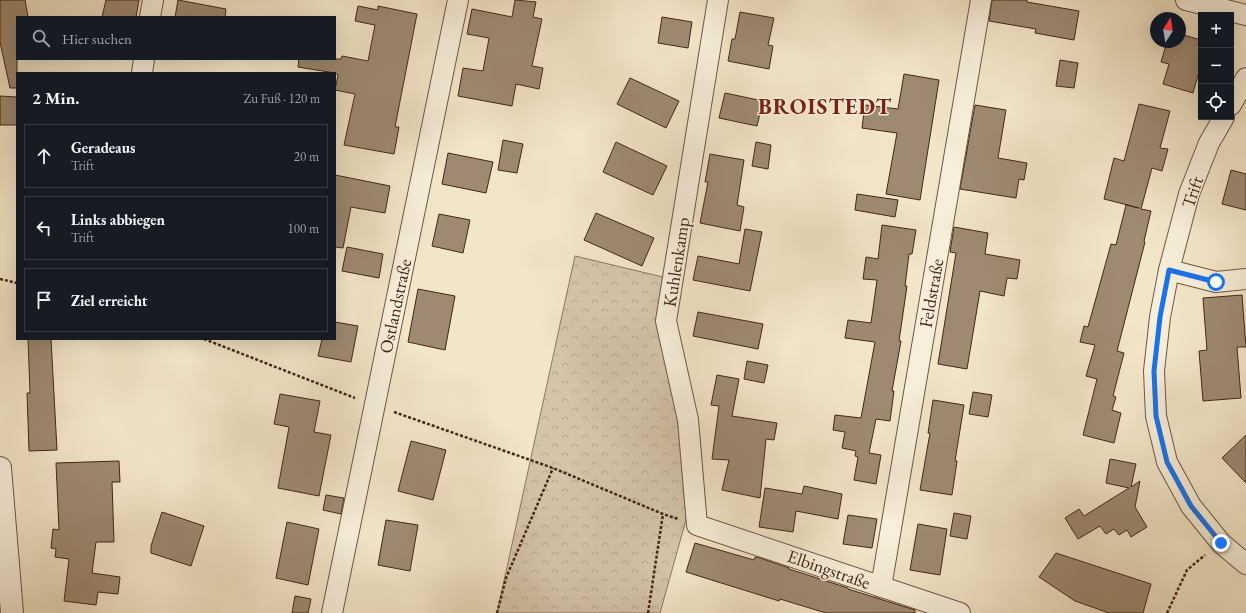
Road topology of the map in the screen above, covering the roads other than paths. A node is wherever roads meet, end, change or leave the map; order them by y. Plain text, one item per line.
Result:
1 (153, 0) edge
2 (458, 0) edge
3 (718, 0) edge
4 (981, 0) edge
5 (1186, 0) edge
6 (1246, 15) edge
7 (150, 16) edge
8 (144, 60) edge
9 (142, 72) edge
10 (1246, 78) edge
11 (1234, 99) edge
12 (1222, 120) edge
13 (1169, 270) junction
14 (1246, 279) edge
15 (0, 468) edge
16 (697, 525) joint
17 (1246, 564) edge
18 (881, 586) junction
19 (5, 587) edge
20 (12, 613) edge
21 (332, 613) edge
22 (960, 613) edge

1 - 7 street
2 - 21 street, Ostlandstraße
3 - 16 street, Kuhlenkamp
4 - 18 street, Feldstraße
5 - 6 street
8 - 9 street
10 - 11 street
12 - 13 street, Trift
13 - 14 street
13 - 17 street, Trift
15 - 19 street
16 - 18 street, Elbingstraße
18 - 22 street, Elbingstraße
19 - 20 street

